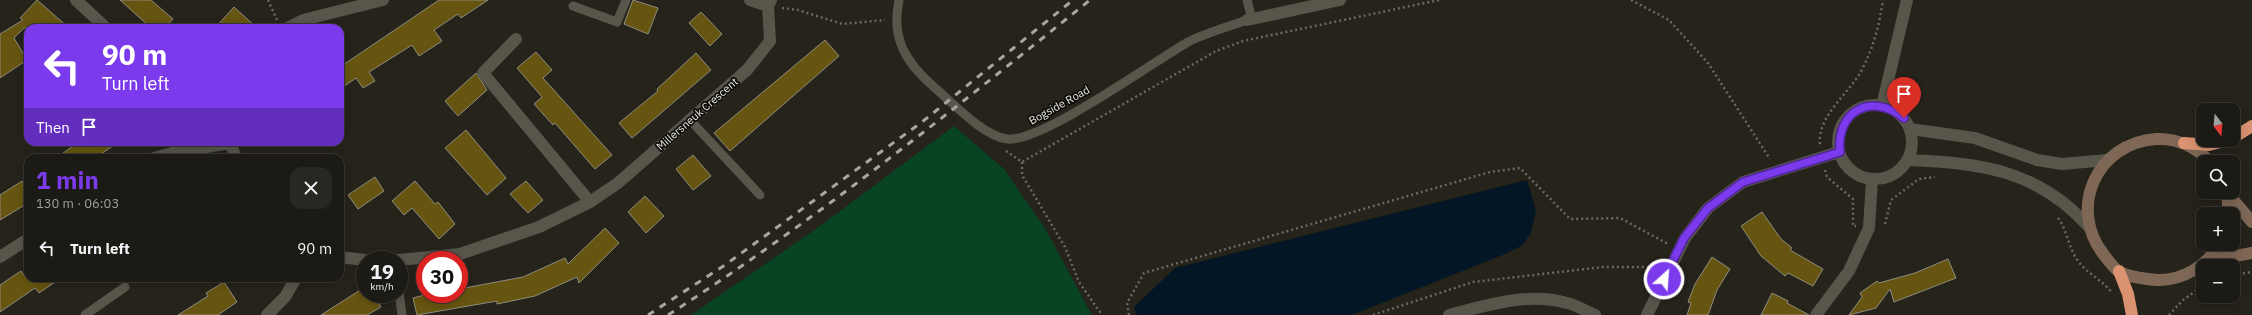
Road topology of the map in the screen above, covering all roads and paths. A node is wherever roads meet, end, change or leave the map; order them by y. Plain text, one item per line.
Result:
1 (76, 0) edge
2 (268, 0) edge
3 (383, 0) edge
4 (626, 0) edge
5 (750, 0) edge
6 (899, 0) edge
7 (1247, 0) edge
8 (1340, 0) edge
9 (1438, 0) edge
10 (1632, 0) edge
11 (1907, 0) edge
12 (769, 3) edge
13 (573, 6) dead end
14 (895, 19) junction
15 (1250, 20) junction
16 (102, 24) edge
17 (282, 24) edge
18 (516, 39) dead end
19 (1882, 106) junction
20 (690, 120) junction
21 (2252, 126) edge
22 (1910, 129) junction
23 (986, 131) junction
24 (2240, 134) edge
25 (2184, 143) junction
26 (2196, 144) edge
27 (208, 146) edge
28 (1840, 152) junction
29 (169, 154) edge
30 (2203, 155) edge
31 (1908, 160) junction
32 (2107, 160) junction
33 (1022, 162) junction
34 (1778, 171) junction
35 (1872, 179) junction
36 (760, 195) dead end
37 (2232, 199) edge
38 (590, 202) junction
39 (2252, 222) edge
40 (2090, 228) junction
41 (24, 242) edge
42 (1679, 249) junction
43 (2216, 251) edge
44 (2252, 253) edge
45 (0, 257) edge
46 (344, 257) edge
47 (356, 259) edge
48 (408, 259) edge
49 (2208, 259) edge
50 (2219, 259) edge
51 (1670, 267) junction
52 (2196, 269) edge
53 (2118, 271) junction
54 (2252, 272) edge
55 (2240, 274) edge
56 (294, 282) edge
57 (125, 287) dead end
58 (2196, 291) edge
59 (400, 303) edge
60 (85, 315) edge
61 (267, 315) edge
62 (402, 315) edge
63 (1102, 315) edge
64 (1129, 315) edge
65 (1373, 315) edge
66 (1449, 315) edge
67 (1595, 315) edge
68 (1647, 315) edge
69 (1816, 315) edge
70 (2132, 315) edge
71 (2169, 315) edge

1 - 16 street
2 - 17 path
3 - 17 street
4 - 13 lane
5 - 12 street
6 - 14 lane, Bogside Road
7 - 15 lane
8 - 15 street
9 - 33 path
10 - 34 path
11 - 19 street
12 - 14 path
12 - 20 street, Millersneuk Crescent
14 - 23 lane, Bogside Road
15 - 23 lane, Bogside Road
18 - 38 street
19 - 22 street
19 - 28 street
20 - 36 lane
20 - 38 street, Millersneuk Crescent
21 - 24 highway
22 - 31 street
22 - 32 street
23 - 33 path
25 - 26 highway
25 - 30 street
25 - 32 street
27 - 29 street
28 - 34 street
28 - 35 street
31 - 35 street
31 - 40 street
32 - 40 street
33 - 63 path
34 - 42 street
35 - 69 street
37 - 39 street
38 - 48 street, Millersneuk Crescent
40 - 53 street
41 - 45 street
42 - 51 street
42 - 64 path
43 - 49 street
44 - 50 street
46 - 47 street
51 - 65 path
51 - 68 street
52 - 53 street
53 - 70 highway
54 - 55 path
56 - 61 street
57 - 60 lane
58 - 71 path
59 - 62 lane
66 - 67 street

